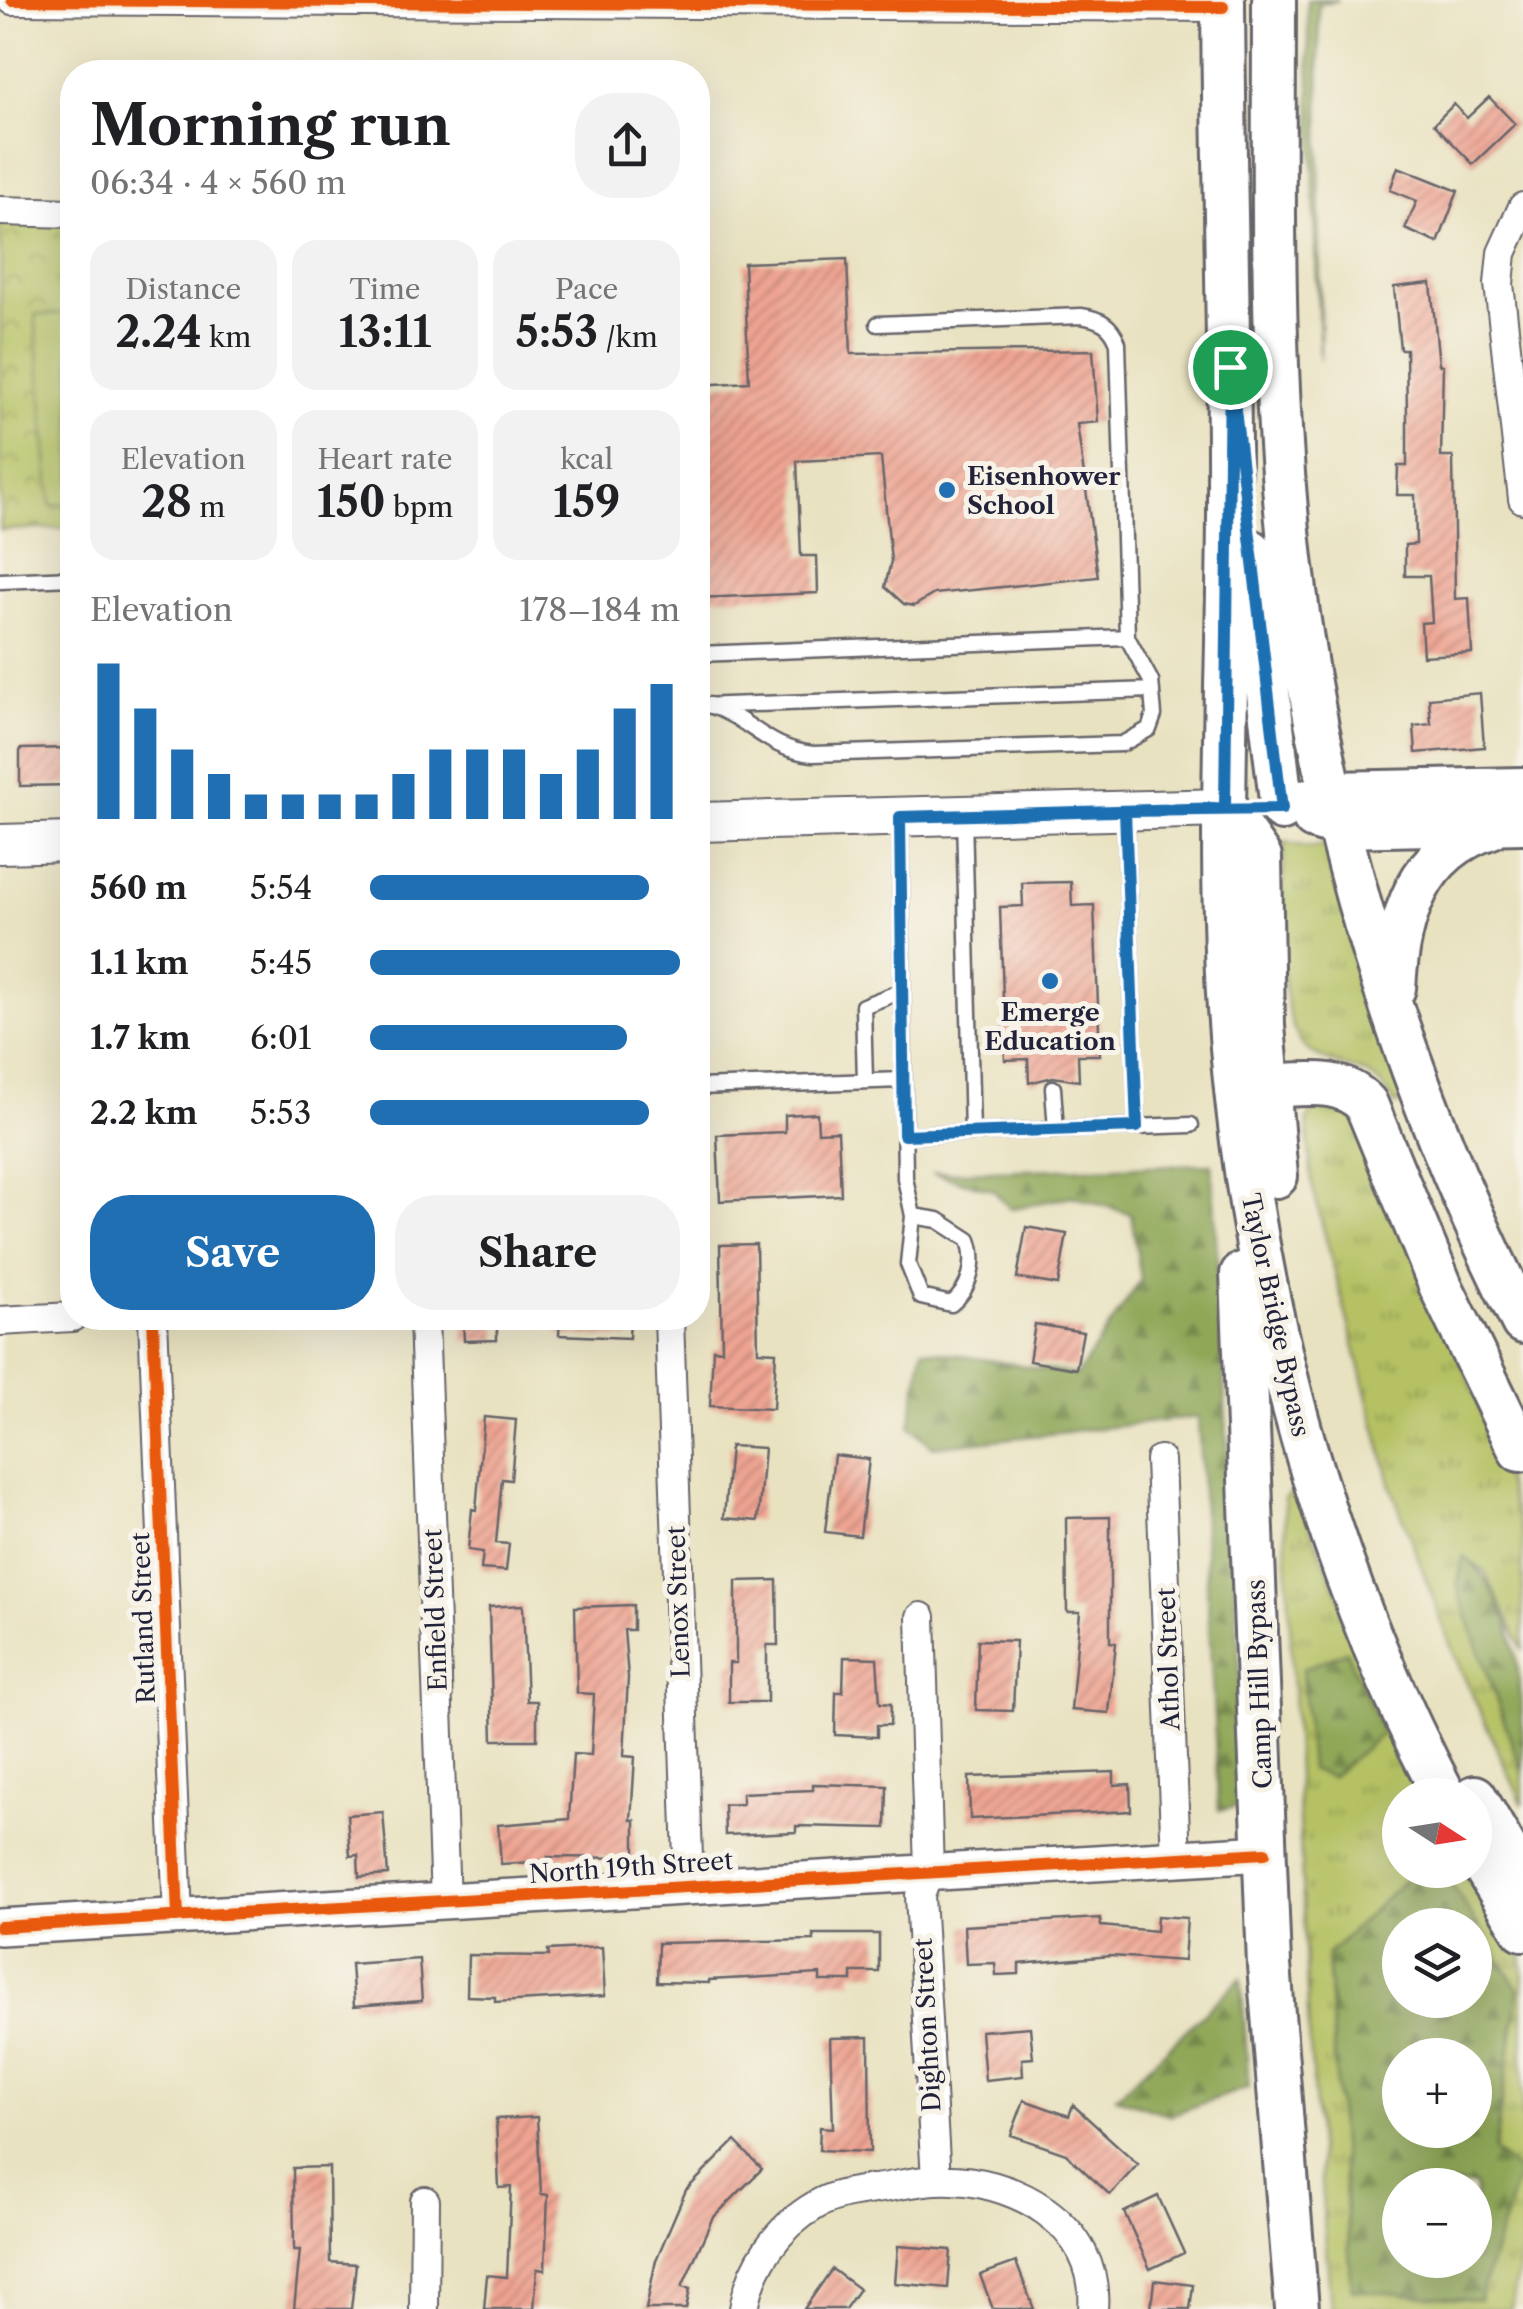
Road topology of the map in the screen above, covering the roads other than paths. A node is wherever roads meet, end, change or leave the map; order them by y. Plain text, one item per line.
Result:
1 (12, 0) edge
2 (1274, 0) edge
3 (1224, 4) edge
4 (1523, 207) edge
5 (0, 211) edge
6 (60, 212) edge
7 (878, 324) dead end
8 (1230, 367) junction
9 (1523, 491) edge
10 (60, 578) edge
11 (0, 581) edge
12 (1127, 637) junction
13 (710, 654) edge
14 (1152, 690) junction
15 (710, 705) edge
16 (710, 707) edge
17 (1225, 808) junction
18 (1282, 809) junction
19 (1336, 809) junction
20 (1125, 811) junction
21 (1517, 811) edge
22 (964, 815) junction
23 (900, 817) junction
24 (710, 822) edge
25 (60, 842) edge
26 (0, 844) edge
27 (902, 991) junction
28 (1393, 1009) junction
29 (1232, 1058) junction
30 (903, 1080) junction
31 (866, 1081) junction
32 (710, 1086) edge
33 (1267, 1086) junction
34 (1053, 1088) dead end
35 (1191, 1125) dead end
36 (1137, 1127) junction
37 (1056, 1130) junction
38 (972, 1132) junction
39 (904, 1135) junction
40 (1472, 1215) junction
41 (913, 1216) junction
42 (60, 1318) edge
43 (0, 1321) edge
44 (1523, 1322) edge
45 (153, 1330) edge
46 (424, 1330) edge
47 (669, 1330) edge
48 (1522, 1455) edge
49 (1160, 1460) dead end
50 (922, 1617) dead end
51 (1436, 1778) edge
52 (1466, 1778) edge
53 (1492, 1826) edge
54 (1265, 1853) junction
55 (1176, 1858) junction
56 (929, 1870) junction
57 (1492, 1879) edge
58 (1523, 1880) edge
59 (689, 1886) junction
60 (446, 1902) junction
61 (178, 1918) junction
62 (0, 1927) edge
63 (1523, 1929) edge
64 (936, 2180) junction
65 (425, 2201) dead end
66 (424, 2309) edge
67 (744, 2309) edge
68 (1092, 2309) edge
69 (1296, 2309) edge

1 - 3 street
2 - 19 main road
3 - 8 main road
4 - 9 street
5 - 6 street
7 - 12 lane
8 - 17 main road, Taylor Bridge Bypass
8 - 18 main road
10 - 11 lane
12 - 13 lane
12 - 14 lane
14 - 15 lane
14 - 16 lane
17 - 18 main road
17 - 20 main road
17 - 29 main road, Taylor Bridge Bypass
17 - 33 main road
18 - 19 main road
19 - 21 main road
19 - 28 main road
20 - 22 main road
20 - 36 lane
21 - 28 main road
22 - 23 main road
22 - 38 lane
23 - 24 main road
23 - 27 lane
25 - 26 main road
27 - 30 lane
27 - 31 lane
28 - 40 main road
29 - 51 main road, Taylor Bridge Bypass
29 - 54 main road, Camp Hill Bypass
30 - 31 lane
30 - 39 lane
31 - 32 lane
33 - 48 main road
33 - 52 main road
34 - 37 lane
35 - 36 lane
36 - 37 lane
37 - 38 lane
38 - 39 lane
39 - 41 lane
40 - 44 main road
40 - 48 main road
41 - 41 lane
42 - 43 street
45 - 61 street, Rutland Street
46 - 60 street, Enfield Street
47 - 59 street, Lenox Street
49 - 55 street, Athol Street
50 - 56 street, Dighton Street
53 - 58 main road
54 - 55 street, North 19th Street
54 - 69 main road, Camp Hill Bypass
55 - 56 street, North 19th Street
56 - 59 street, North 19th Street
56 - 64 street, Dighton Street
57 - 63 main road
59 - 60 street, North 19th Street
60 - 61 street, North 19th Street
61 - 62 street, North 19th Street
64 - 67 street
64 - 68 street
65 - 66 street

